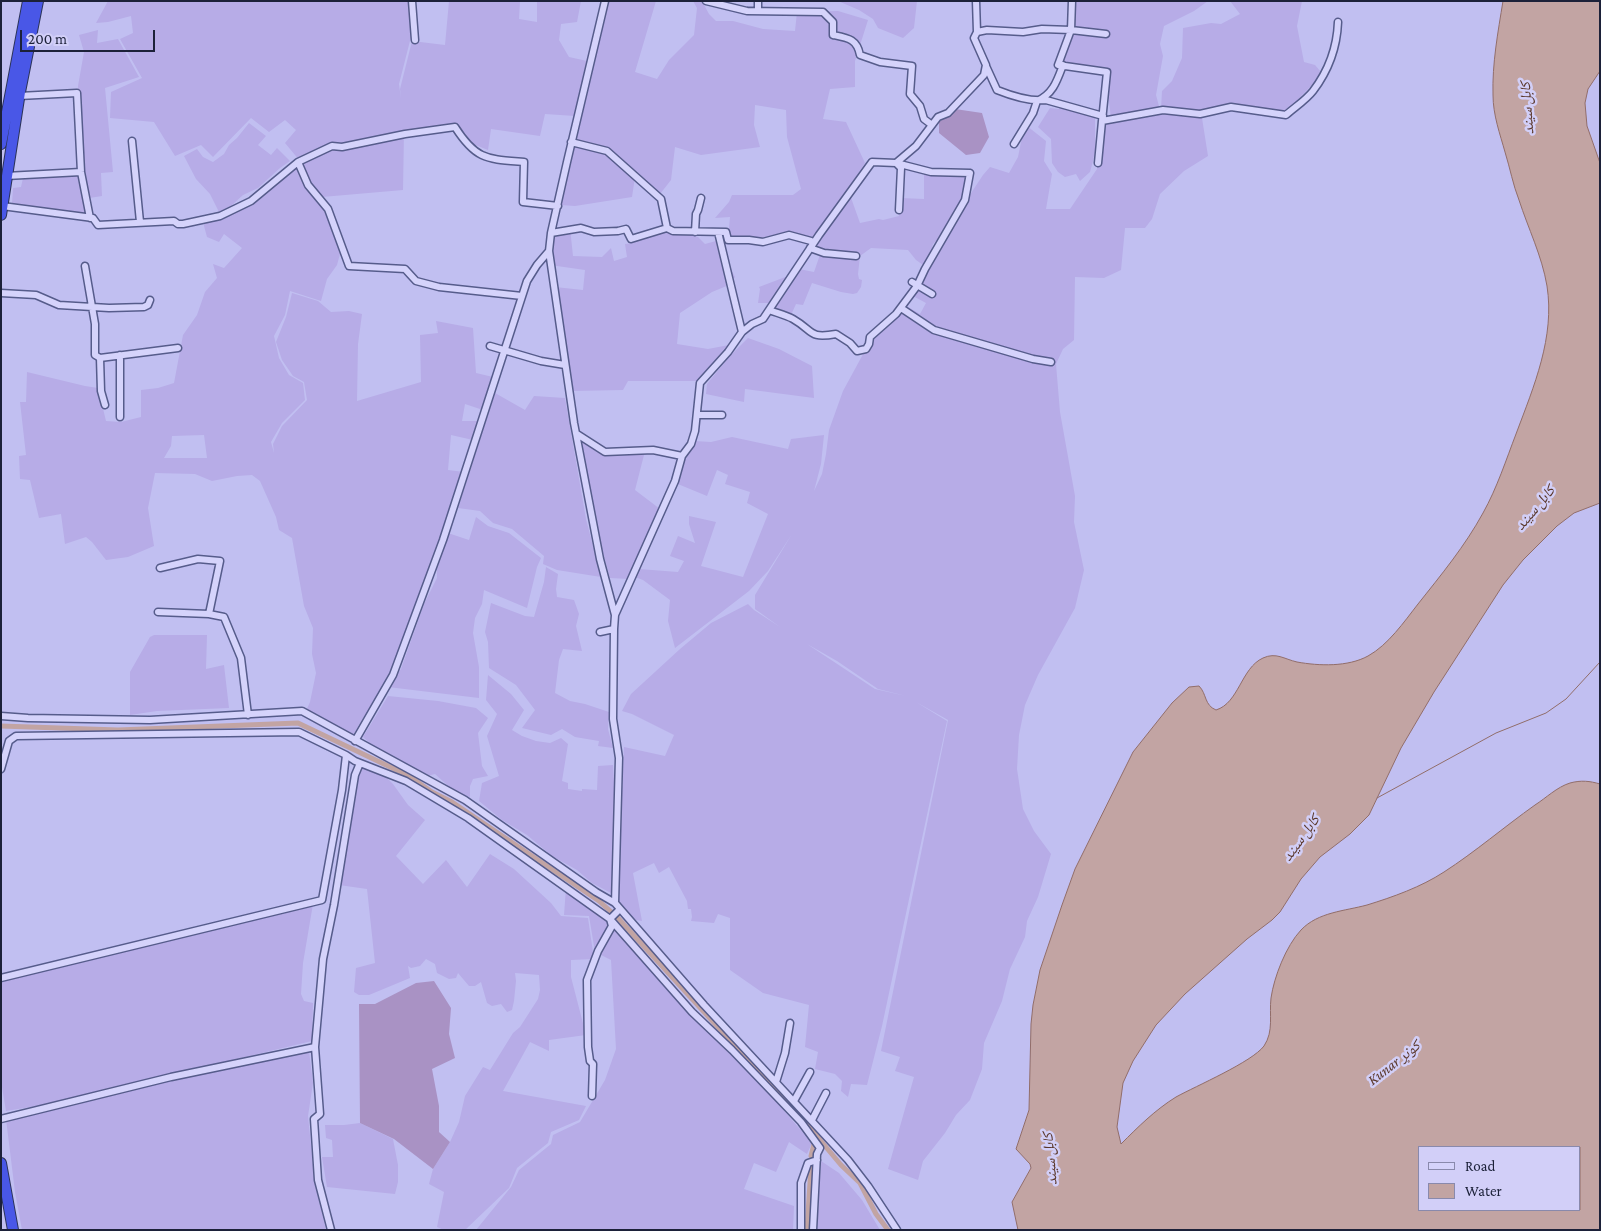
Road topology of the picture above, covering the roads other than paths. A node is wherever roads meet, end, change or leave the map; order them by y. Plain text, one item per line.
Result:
1 (28, 1) edge
2 (38, 1) edge
3 (412, 1) edge
4 (605, 1) edge
5 (706, 1) edge
6 (758, 1) edge
7 (976, 1) edge
8 (1072, 1) edge
9 (758, 11) junction
10 (1338, 22) dead end
11 (1071, 30) junction
12 (977, 32) junction
13 (1106, 34) dead end
14 (415, 40) dead end
15 (986, 65) junction
16 (1063, 65) junction
17 (19, 96) junction
18 (1037, 101) junction
19 (1102, 119) junction
20 (932, 125) junction
21 (132, 141) dead end
22 (571, 142) junction
23 (1, 144) edge
24 (1014, 144) dead end
25 (298, 162) junction
26 (896, 163) junction
27 (1098, 163) dead end
28 (81, 172) junction
29 (6, 176) junction
30 (701, 198) dead end
31 (558, 206) junction
32 (2, 210) edge
33 (900, 210) dead end
34 (90, 218) junction
35 (140, 222) junction
36 (667, 228) junction
37 (695, 232) junction
38 (718, 232) junction
39 (551, 233) junction
40 (812, 246) junction
41 (549, 251) junction
42 (856, 256) dead end
43 (85, 266) dead end
44 (914, 284) junction
45 (1, 293) edge
46 (932, 294) dead end
47 (522, 296) junction
48 (150, 300) dead end
49 (92, 307) junction
50 (901, 308) junction
51 (769, 310) junction
52 (742, 332) junction
53 (490, 346) dead end
54 (178, 348) dead end
55 (504, 351) junction
56 (120, 355) junction
57 (100, 358) junction
58 (1051, 362) dead end
59 (565, 365) junction
60 (105, 405) dead end
61 (697, 415) junction
62 (722, 415) dead end
63 (120, 417) dead end
64 (577, 434) junction
65 (682, 456) junction
66 (160, 568) dead end
67 (158, 612) dead end
68 (209, 614) junction
69 (616, 615) junction
70 (614, 629) junction
71 (600, 632) dead end
72 (248, 715) junction
73 (1, 716) edge
74 (355, 741) junction
75 (346, 755) junction
76 (360, 763) junction
77 (1, 769) edge
78 (615, 903) junction
79 (620, 909) junction
80 (610, 919) junction
81 (1, 978) edge
82 (790, 1023) dead end
83 (315, 1047) junction
84 (810, 1072) dead end
85 (776, 1082) junction
86 (826, 1093) dead end
87 (592, 1096) dead end
88 (794, 1100) junction
89 (1, 1119) edge
90 (812, 1120) junction
91 (816, 1160) junction
92 (1, 1163) edge
93 (13, 1230) edge
94 (331, 1230) edge
95 (801, 1230) edge
96 (813, 1230) edge
97 (897, 1230) edge

1 - 23 highway
2 - 17 highway
3 - 14 street
4 - 22 street
5 - 9 street
6 - 9 street
7 - 12 street
8 - 11 street
9 - 20 street
10 - 19 street
11 - 12 street
11 - 13 street
11 - 16 street
12 - 15 street
15 - 18 street
15 - 20 street
16 - 18 street
16 - 19 street
17 - 28 street
17 - 29 highway
18 - 19 street
18 - 24 street
19 - 27 street
20 - 26 street
21 - 35 street
22 - 31 street
22 - 36 street
25 - 31 street
25 - 35 street
25 - 47 street
26 - 33 street
26 - 40 street
26 - 44 street
28 - 29 street
28 - 34 street
29 - 32 highway
30 - 37 street
31 - 39 street
32 - 34 street
34 - 35 street
36 - 37 street
36 - 39 street
37 - 38 street
38 - 40 street
38 - 52 street
39 - 41 street
40 - 42 street
40 - 51 street
41 - 47 street
41 - 59 street
43 - 49 street
44 - 46 street
44 - 50 street
45 - 49 street
47 - 55 street
48 - 49 street
49 - 57 street
50 - 51 street
50 - 58 street
51 - 52 street
52 - 61 street
53 - 55 street
54 - 56 street
55 - 59 street
55 - 74 street
56 - 57 street
56 - 63 street
57 - 60 street
59 - 64 street
61 - 62 street
61 - 65 street
64 - 65 street
64 - 69 street
65 - 69 street
66 - 68 street
67 - 68 street
68 - 72 street
69 - 70 street
70 - 71 street
70 - 78 street
72 - 73 street
72 - 74 street
74 - 78 street
75 - 76 street
75 - 77 street
75 - 81 street
76 - 80 street
76 - 83 street
78 - 79 street
79 - 80 street
79 - 85 street
80 - 87 street
80 - 91 street
82 - 85 street
83 - 89 street
83 - 94 street
84 - 88 street
85 - 88 street
86 - 90 street
88 - 90 street
90 - 97 street
91 - 95 street
91 - 96 street
92 - 93 highway

